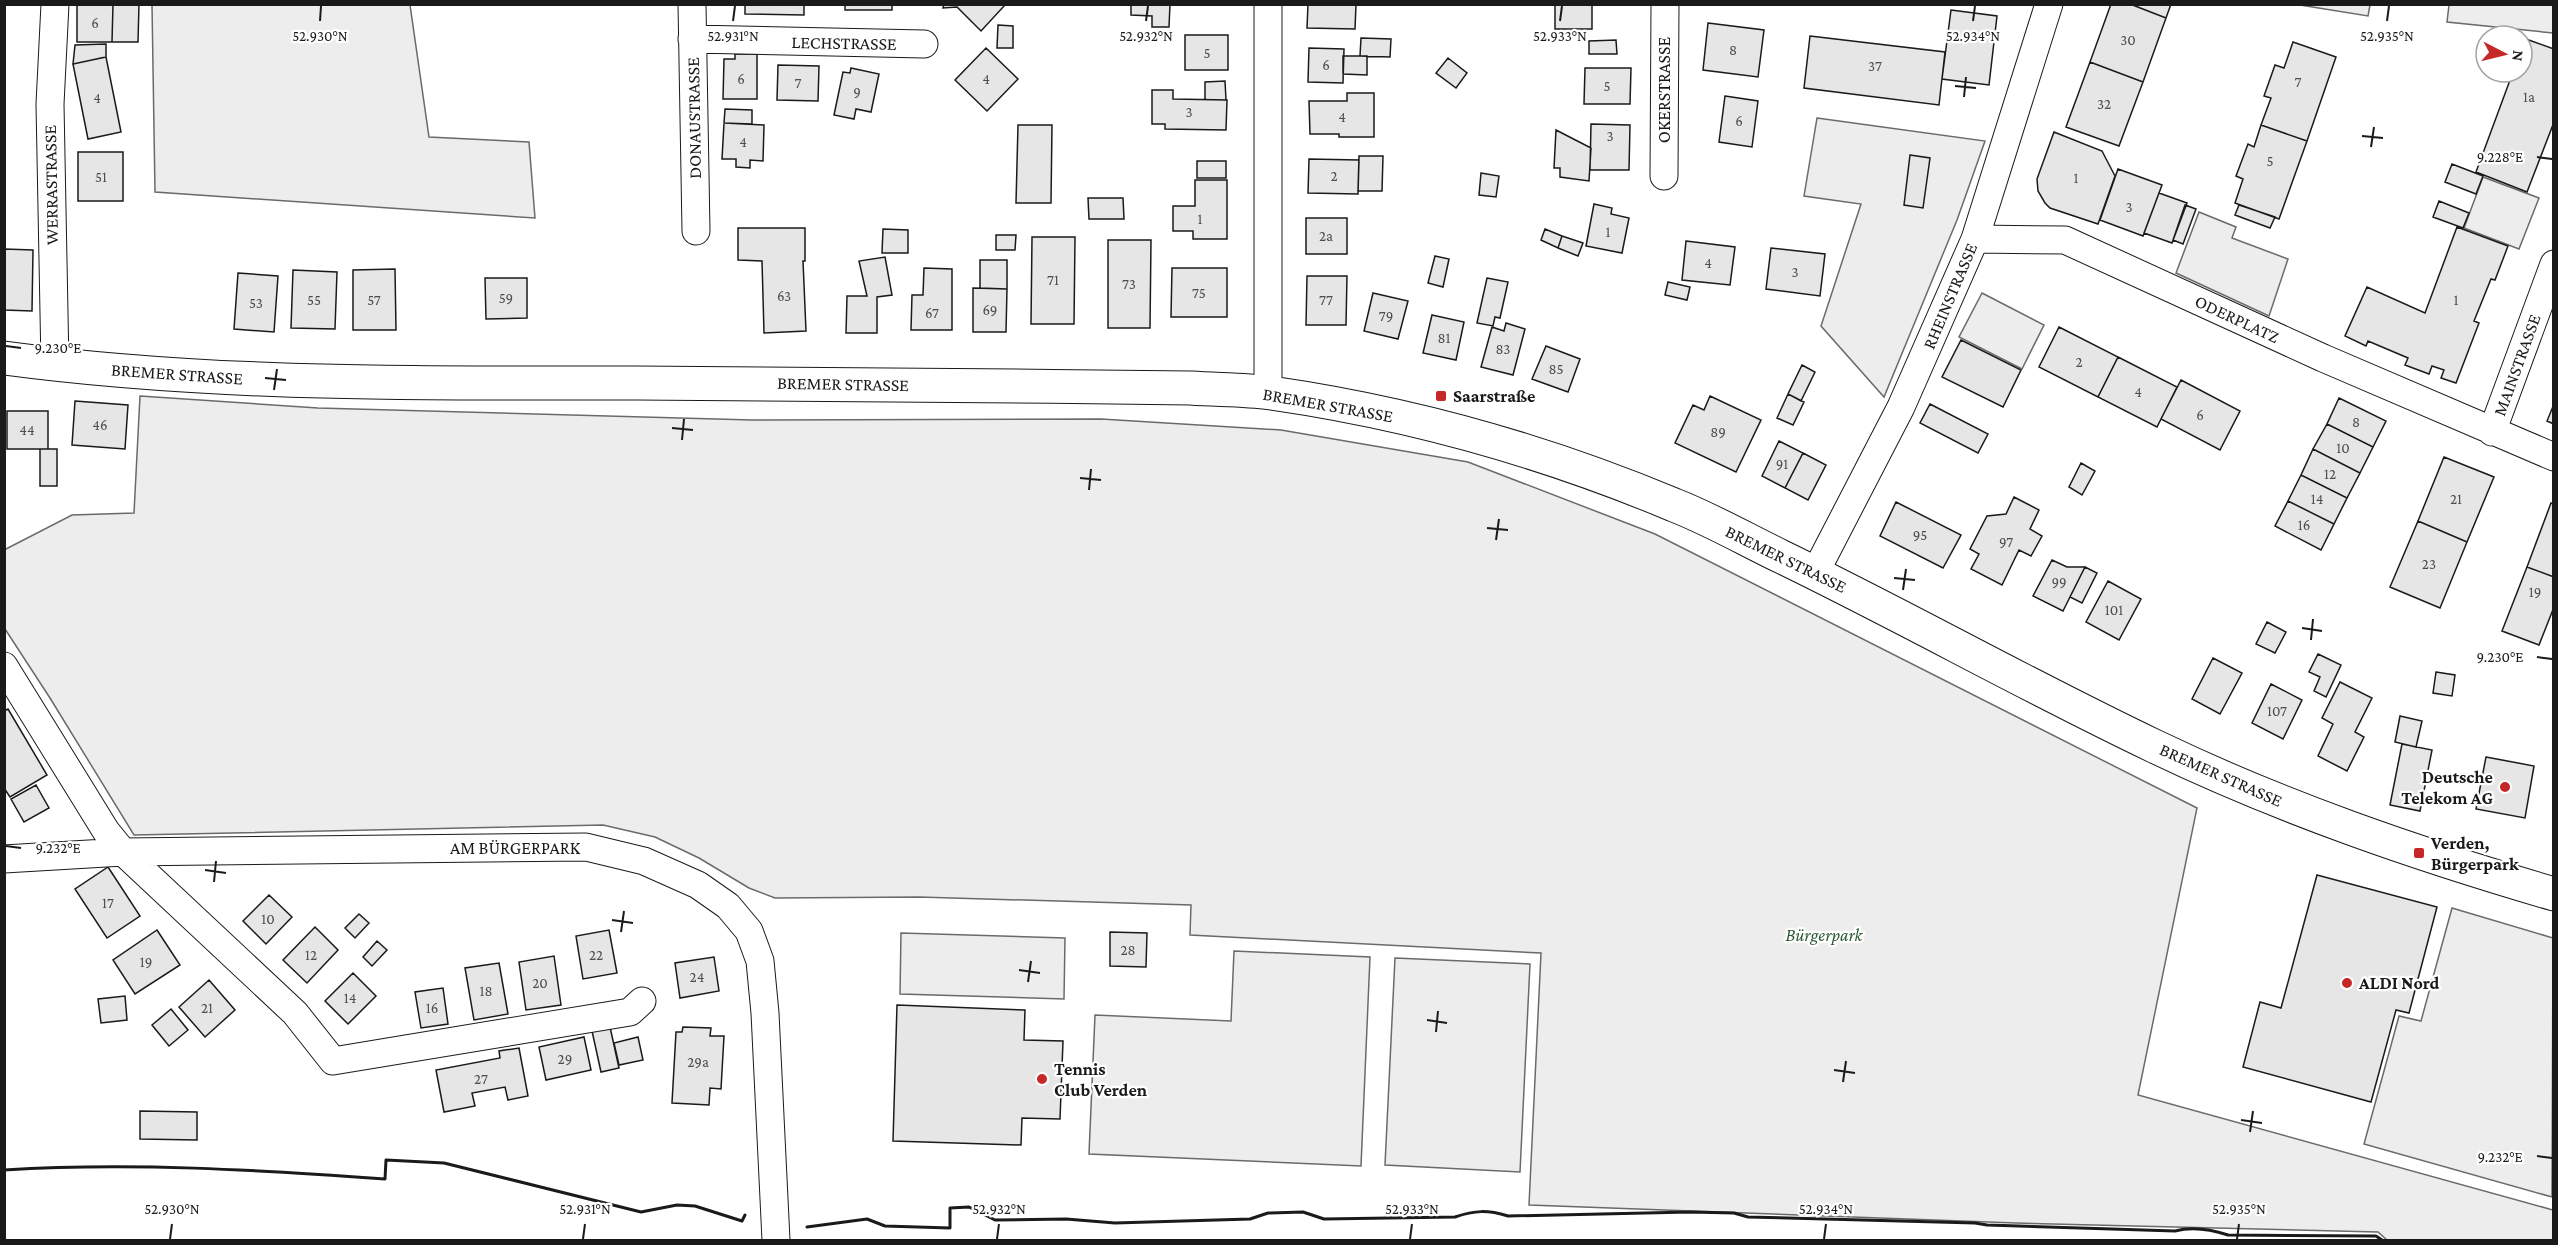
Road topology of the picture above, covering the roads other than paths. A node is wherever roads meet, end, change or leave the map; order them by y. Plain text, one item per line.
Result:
1 (55, 4) edge
2 (692, 4) edge
3 (1268, 4) edge
4 (1665, 4) edge
5 (2049, 4) edge
6 (692, 39) junction
7 (924, 44) dead end
8 (1664, 176) dead end
9 (696, 231) dead end
10 (1975, 239) junction
11 (2553, 264) edge
12 (4, 358) edge
13 (54, 365) junction
14 (1268, 393) junction
15 (2492, 432) junction
16 (2553, 457) edge
17 (1815, 573) junction
18 (4, 666) edge
19 (123, 852) junction
20 (4, 859) edge
21 (2553, 894) edge
22 (642, 1001) dead end
23 (776, 1240) edge

1 - 13 street, WERRASTRASSE
2 - 6 street, DONAUSTRASSE
3 - 14 street
4 - 8 street, OKERSTRASSE
5 - 10 street, RHEINSTRASSE
6 - 7 street, LECHSTRASSE
6 - 9 street, DONAUSTRASSE
10 - 15 street, ODERPLATZ
10 - 17 street, RHEINSTRASSE
11 - 15 street, MAINSTRASSE
12 - 13 main road, BREMER STRASSE
13 - 14 main road, BREMER STRASSE
14 - 17 main road, BREMER STRASSE
15 - 16 street, ODERPLATZ
17 - 21 main road, BREMER STRASSE
18 - 19 street
19 - 20 street, AM BÜRGERPARK
19 - 22 street
19 - 23 street, AM BÜRGERPARK

